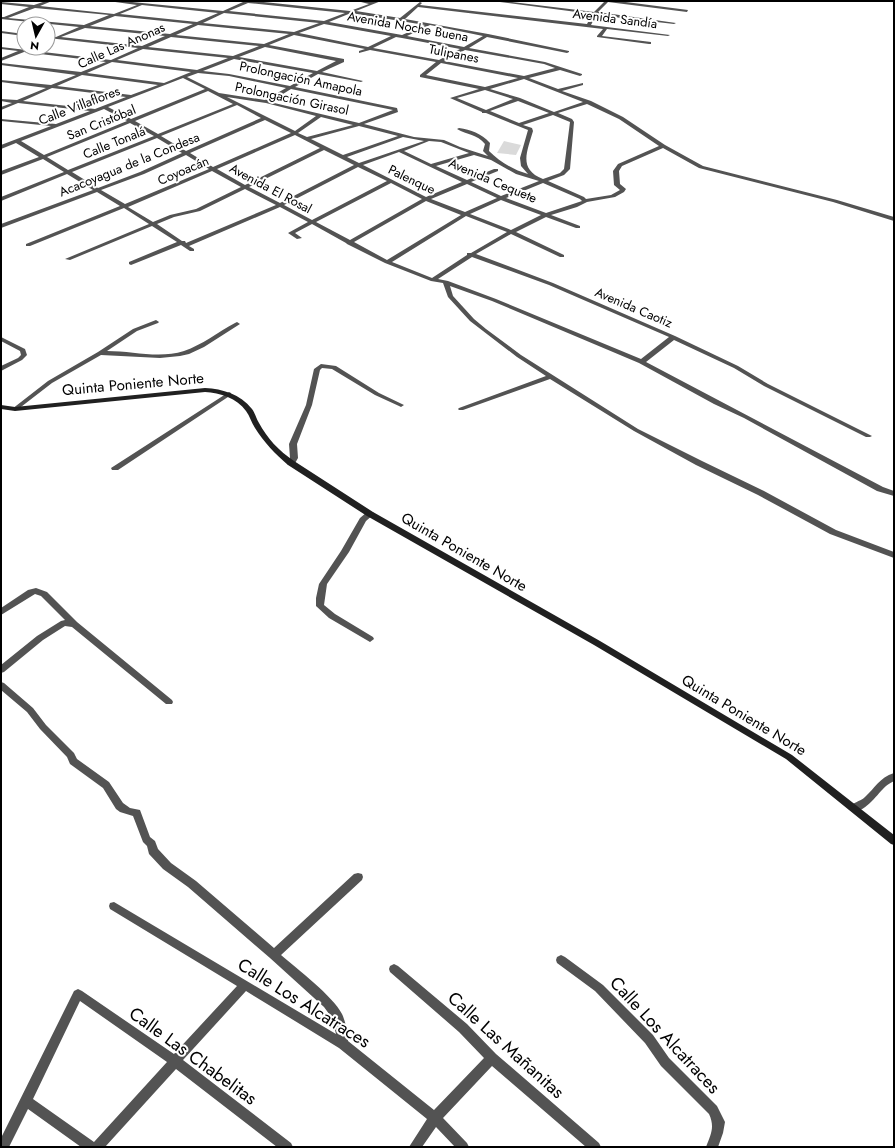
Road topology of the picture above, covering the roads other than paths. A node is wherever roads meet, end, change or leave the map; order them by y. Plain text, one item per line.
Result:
1 (50, 1) edge
2 (110, 1) edge
3 (150, 1) edge
4 (241, 1) edge
5 (249, 1) edge
6 (359, 1) edge
7 (422, 1) edge
8 (494, 1) edge
9 (608, 1) edge
10 (376, 2) edge
11 (513, 2) edge
12 (1, 3) edge
13 (142, 4) junction
14 (417, 6) junction
15 (33, 7) junction
16 (509, 7) dead end
17 (687, 11) dead end
18 (224, 12) junction
19 (351, 12) junction
20 (505, 12) dead end
21 (595, 13) junction
22 (115, 15) junction
23 (502, 16) junction
24 (2, 18) edge
25 (401, 20) junction
26 (323, 22) junction
27 (198, 23) junction
28 (674, 23) dead end
29 (430, 24) junction
30 (86, 26) junction
31 (588, 26) junction
32 (605, 29) junction
33 (1, 32) edge
34 (16, 34) edge
35 (295, 34) junction
36 (169, 35) junction
37 (488, 35) junction
38 (668, 35) dead end
39 (394, 36) junction
40 (402, 37) junction
41 (56, 38) edge
42 (56, 38) edge
43 (649, 43) dead end
44 (264, 45) junction
45 (142, 47) junction
46 (466, 47) junction
47 (1, 48) edge
48 (370, 48) junction
49 (16, 50) edge
50 (361, 52) dead end
51 (567, 52) dead end
52 (16, 54) edge
53 (56, 54) edge
54 (233, 57) junction
55 (1, 60) edge
56 (112, 60) junction
57 (441, 61) junction
58 (1, 64) edge
59 (560, 68) junction
60 (198, 71) junction
61 (84, 73) junction
62 (318, 73) junction
63 (580, 75) dead end
64 (184, 77) junction
65 (525, 78) junction
66 (1, 81) edge
67 (361, 81) dead end
68 (165, 84) junction
69 (581, 84) dead end
70 (49, 86) junction
71 (293, 88) junction
72 (209, 89) junction
73 (486, 89) junction
74 (560, 90) junction
75 (218, 94) junction
76 (132, 96) junction
77 (518, 99) junction
78 (1, 100) edge
79 (17, 102) junction
80 (266, 102) junction
81 (589, 102) junction
82 (236, 104) junction
83 (104, 107) junction
84 (1, 109) edge
85 (95, 111) junction
86 (484, 112) junction
87 (553, 113) junction
88 (320, 115) junction
89 (264, 118) junction
90 (1, 120) edge
91 (131, 122) junction
92 (361, 124) junction
93 (520, 124) junction
94 (58, 125) junction
95 (459, 129) dead end
96 (295, 133) junction
97 (404, 135) junction
98 (158, 136) junction
99 (307, 139) junction
100 (432, 140) junction
101 (17, 141) junction
102 (663, 146) junction
103 (1, 147) edge
104 (324, 148) junction
105 (400, 151) junction
106 (486, 151) junction
107 (475, 153) junction
108 (186, 154) junction
109 (44, 157) junction
110 (342, 157) junction
111 (494, 159) junction
112 (358, 165) junction
113 (432, 165) junction
114 (212, 170) junction
115 (496, 170) dead end
116 (1, 173) edge
117 (67, 173) junction
118 (534, 177) junction
119 (391, 181) junction
120 (543, 181) junction
121 (467, 182) junction
122 (244, 186) junction
123 (96, 190) junction
124 (426, 198) junction
125 (501, 198) junction
126 (1, 199) edge
127 (583, 200) junction
128 (280, 205) junction
129 (124, 206) junction
130 (466, 214) junction
131 (546, 214) junction
132 (894, 219) edge
133 (312, 223) junction
134 (153, 224) junction
135 (1, 226) edge
136 (578, 227) dead end
137 (511, 232) junction
138 (299, 238) dead end
139 (349, 243) junction
140 (184, 244) junction
141 (28, 246) dead end
142 (192, 250) dead end
143 (469, 254) junction
144 (562, 256) dead end
145 (68, 259) dead end
146 (387, 262) junction
147 (131, 263) dead end
148 (433, 280) junction
149 (446, 282) junction
150 (156, 322) dead end
151 (238, 324) dead end
152 (673, 336) junction
153 (1, 339) edge
154 (100, 353) junction
155 (641, 362) junction
156 (1, 369) edge
157 (551, 376) junction
158 (229, 394) junction
159 (400, 405) dead end
160 (1, 407) edge
161 (15, 409) junction
162 (461, 410) dead end
163 (868, 436) dead end
164 (291, 463) junction
165 (115, 468) dead end
166 (894, 494) edge
167 (370, 514) junction
168 (894, 555) edge
169 (1, 612) edge
170 (74, 624) junction
171 (370, 638) dead end
172 (1, 670) edge
173 (1, 685) edge
174 (169, 702) dead end
175 (894, 777) edge
176 (854, 808) junction
177 (894, 841) edge
178 (358, 877) dead end
179 (114, 906) dead end
180 (274, 954) junction
181 (561, 960) dead end
182 (394, 969) dead end
183 (244, 985) junction
184 (343, 1044) junction
185 (492, 1058) junction
186 (176, 1062) junction
187 (25, 1100) junction
188 (435, 1118) junction
189 (3, 1147) edge
190 (91, 1147) edge
191 (97, 1147) edge
192 (287, 1147) edge
193 (415, 1147) edge
194 (463, 1147) edge
195 (594, 1147) edge
196 (712, 1147) edge

1 - 15 street
2 - 13 street, Avenida Noche Buena
3 - 13 street
4 - 5 street
5 - 18 street, Calle Las Anonas
5 - 19 street
6 - 10 street
7 - 14 street
8 - 11 street
9 - 17 street
9 - 21 street
10 - 19 street, Calle Villaflores
11 - 16 street
11 - 21 street
12 - 15 street, Tulipanes
13 - 18 street, Avenida Noche Buena
13 - 22 street
14 - 23 street, Avenida Sandía
14 - 25 street
15 - 22 street, Tulipanes
15 - 24 street
18 - 26 street, Avenida Noche Buena
18 - 27 street, Calle Las Anonas
19 - 25 street
19 - 26 street, Calle Villaflores
20 - 23 street
21 - 28 street
21 - 31 street
22 - 27 street, Tulipanes
22 - 30 street
23 - 31 street, Avenida Sandía
24 - 30 street
25 - 29 street
26 - 35 street, Calle Villaflores
26 - 39 street, Avenida Noche Buena
27 - 35 street, Tulipanes
27 - 36 street, Calle Las Anonas
29 - 37 street
29 - 40 street
30 - 36 street
30 - 41 street
31 - 32 street, Avenida Sandía
32 - 38 street, Avenida Sandía
32 - 43 street
33 - 34 street
35 - 44 street, Calle Villaflores
35 - 48 street, Tulipanes
36 - 44 street
36 - 45 street, Calle Las Anonas
37 - 46 street
37 - 51 street
39 - 40 street, Avenida Noche Buena
39 - 48 street
40 - 46 street, Avenida Noche Buena
42 - 45 street
44 - 54 street, Calle Villaflores
44 - 62 street
45 - 54 street
45 - 56 street, Calle Las Anonas
46 - 57 street
46 - 59 street, Avenida Noche Buena
47 - 49 street, Prolongación Amapola
48 - 50 street
48 - 57 street, Tulipanes
52 - 55 street
53 - 56 street, Prolongación Amapola
54 - 60 street, Calle Villaflores
54 - 62 street
56 - 60 street, Prolongación Amapola
56 - 61 street, Calle Las Anonas
57 - 65 street, Tulipanes
57 - 73 street
58 - 61 street
59 - 63 street, Avenida Noche Buena
59 - 65 street
60 - 64 street, Calle Villaflores
60 - 71 street, Prolongación Amapola
61 - 68 street
61 - 70 street, Calle Las Anonas
62 - 67 street
62 - 71 street
64 - 68 street, Calle Villaflores
64 - 72 street, Palenque
65 - 73 street
65 - 74 street, Tulipanes
66 - 70 street
68 - 76 street, Calle Villaflores
69 - 74 street
70 - 76 street
70 - 79 street, Calle Las Anonas
71 - 80 street
71 - 92 street, Prolongación Amapola
72 - 75 street, Palenque
72 - 91 street, San Cristóbal
73 - 77 street
73 - 86 street
74 - 81 street, Tulipanes
75 - 80 street, Prolongación Girasol
75 - 82 street, Palenque
76 - 83 street, Calle Villaflores
77 - 86 street
77 - 87 street
78 - 79 street
79 - 84 street, Calle Las Anonas
79 - 85 street
80 - 88 street, Prolongación Girasol
81 - 87 street
81 - 102 street, Tulipanes
82 - 89 street, Palenque
82 - 98 street, Calle Tonalá
83 - 85 street, Calle Villaflores
83 - 91 street, Avenida El Rosal
85 - 94 street, Calle Villaflores
86 - 93 street
87 - 93 street
87 - 120 street
88 - 92 street, Prolongación Girasol
88 - 96 street, Coyoacán
89 - 96 street, Palenque
89 - 108 street, Acacoyagua de la Condesa
90 - 94 street
91 - 98 street, Avenida El Rosal
91 - 109 street, San Cristóbal
92 - 97 street, Prolongación Girasol
92 - 99 street
93 - 118 street
94 - 101 street, Calle Villaflores
95 - 106 street
96 - 99 street, Palenque
96 - 114 street, Coyoacán
97 - 100 street, Prolongación Girasol
97 - 110 street
98 - 108 street, Avenida El Rosal
98 - 117 street, Calle Tonalá
99 - 104 street, Palenque
100 - 105 street
100 - 107 street, Prolongación Girasol
101 - 103 street, Calle Villaflores
101 - 109 street
102 - 127 street
102 - 132 street, Tulipanes
104 - 110 street, Palenque
104 - 122 street
105 - 112 street
105 - 113 street, Avenida Cequete
106 - 107 street
106 - 111 street
107 - 111 street, Prolongación Girasol
107 - 113 street
108 - 114 street, Avenida El Rosal
108 - 123 street, Acacoyagua de la Condesa
109 - 116 street, San Cristóbal
109 - 117 street
110 - 112 street, Palenque
111 - 118 street
112 - 119 street, Palenque
112 - 128 street
113 - 121 street, Avenida Cequete
114 - 122 street, Avenida El Rosal
114 - 129 street, Coyoacán
115 - 121 street
117 - 123 street
117 - 126 street, Calle Tonalá
118 - 120 street
119 - 124 street, Palenque
119 - 133 street
120 - 125 street
120 - 127 street
121 - 124 street
121 - 125 street, Avenida Cequete
122 - 128 street, Avenida El Rosal
122 - 134 street
123 - 129 street
123 - 135 street, Acacoyagua de la Condesa
124 - 130 street, Palenque
124 - 139 street
125 - 130 street
125 - 131 street, Avenida Cequete
127 - 131 street
128 - 133 street, Avenida El Rosal
128 - 140 street
129 - 134 street
129 - 141 street, Coyoacán
130 - 137 street, Palenque
130 - 146 street
131 - 136 street, Avenida Cequete
131 - 137 street
133 - 138 street
133 - 139 street, Avenida El Rosal
134 - 140 street
134 - 145 street
137 - 143 street
137 - 144 street, Palenque
139 - 146 street, Avenida El Rosal
140 - 142 street
140 - 147 street
143 - 148 street
143 - 152 street, Avenida Caotiz
146 - 148 street, Avenida El Rosal
148 - 149 street, Avenida El Rosal
149 - 155 street, Avenida El Rosal
149 - 157 street
150 - 154 street
151 - 154 street
152 - 155 street
152 - 163 street, Avenida Caotiz
153 - 156 street
154 - 161 street
155 - 166 street, Avenida El Rosal
157 - 162 street
157 - 168 street
158 - 161 street, Quinta Poniente Norte
158 - 164 street, Quinta Poniente Norte
158 - 165 street
159 - 164 street
160 - 161 street, Quinta Poniente Norte
164 - 167 street, Quinta Poniente Norte
167 - 171 street
167 - 176 street, Quinta Poniente Norte
169 - 170 street
170 - 172 street
170 - 174 street
173 - 180 street
175 - 176 street
176 - 177 street, Quinta Poniente Norte
178 - 180 street
179 - 183 street, Calle Los Alcatraces
180 - 184 street
181 - 196 street, Calle Los Alcatraces
182 - 185 street, Calle Las Mañanitas
183 - 184 street, Calle Los Alcatraces
183 - 186 street
184 - 188 street, Calle Los Alcatraces
185 - 188 street
185 - 195 street, Calle Las Mañanitas
186 - 187 street, Calle Las Chabelitas
186 - 191 street
186 - 192 street, Calle Las Chabelitas
187 - 189 street
187 - 190 street
188 - 193 street
188 - 194 street, Calle Los Alcatraces

